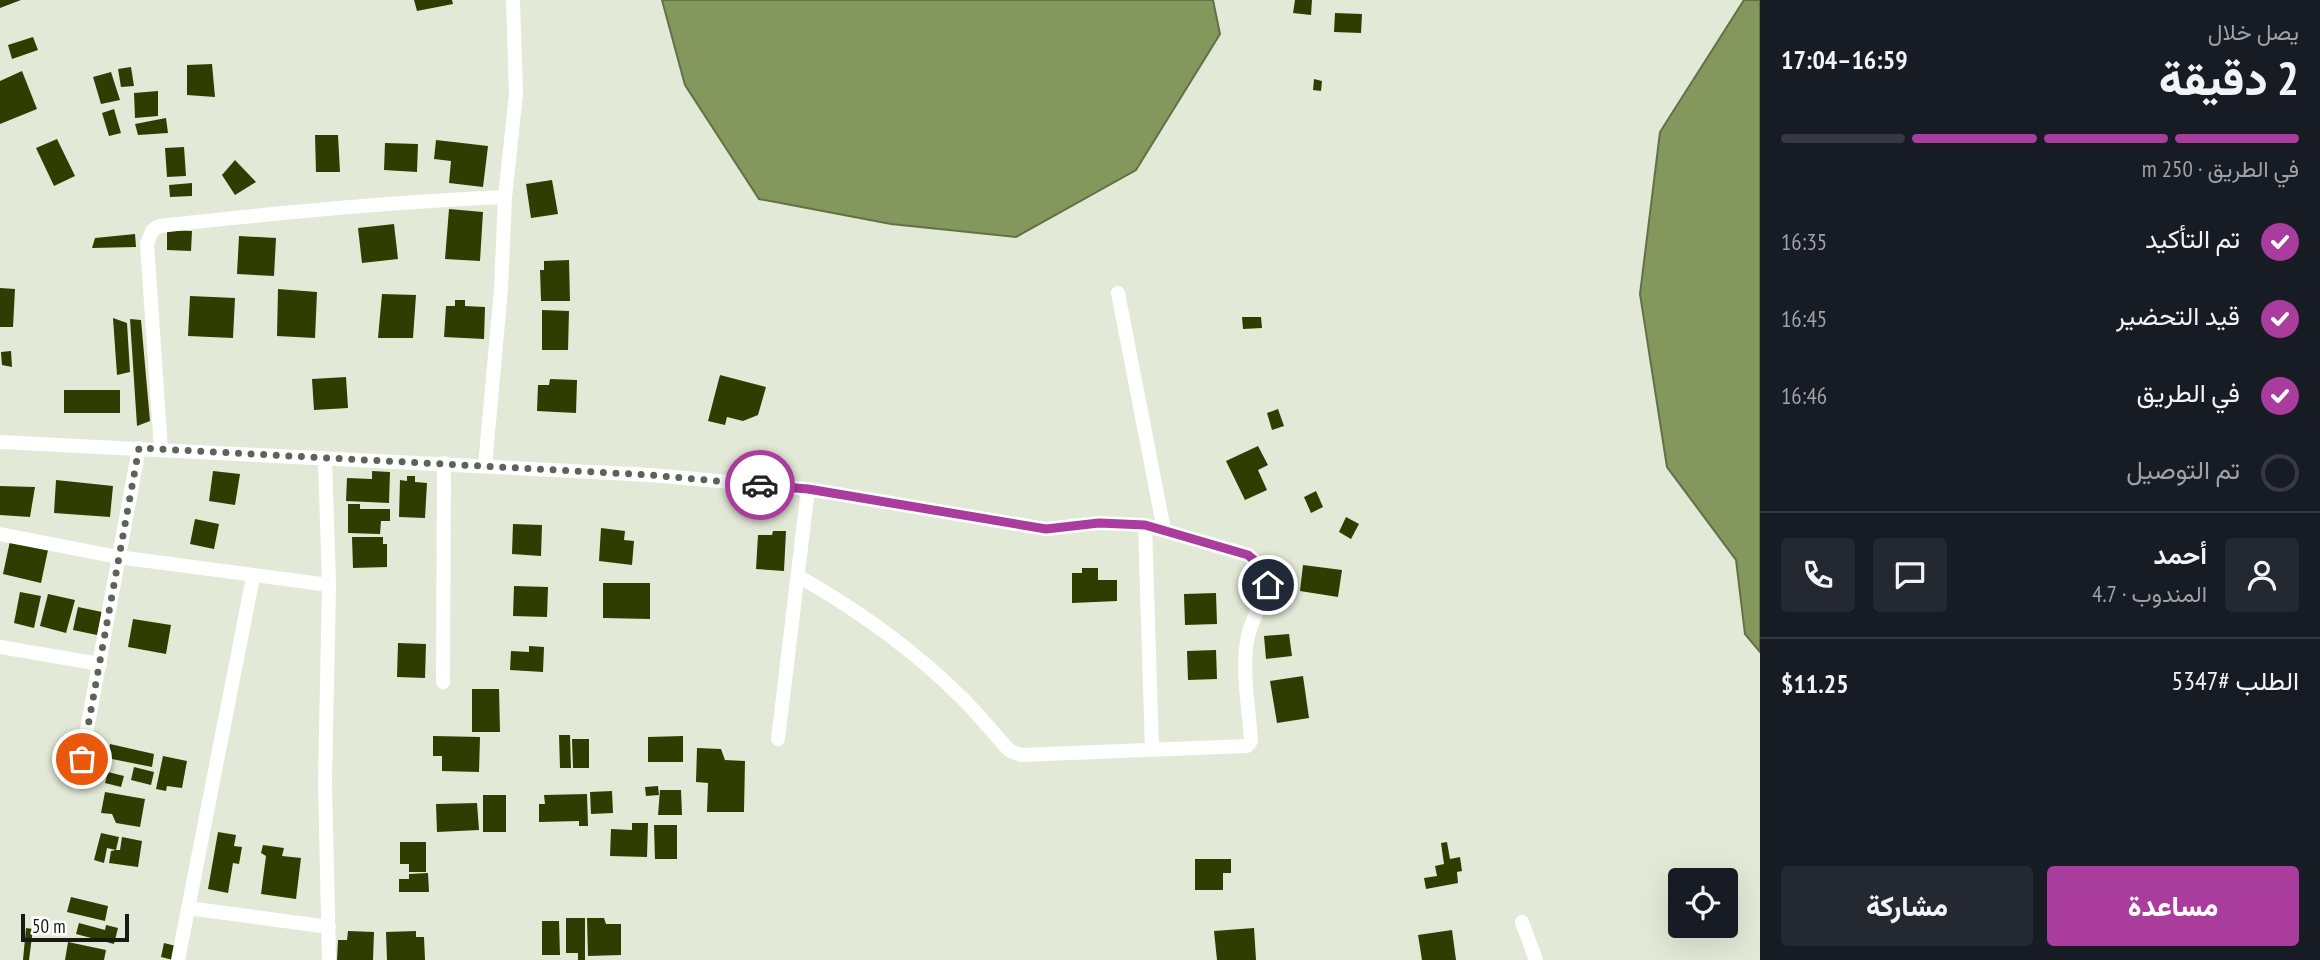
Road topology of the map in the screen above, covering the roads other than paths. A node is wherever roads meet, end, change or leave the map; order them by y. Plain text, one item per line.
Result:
1 (513, 0) edge
2 (505, 197) junction
3 (1118, 293) dead end
4 (0, 442) edge
5 (139, 448) junction
6 (161, 449) junction
7 (325, 459) junction
8 (444, 463) junction
9 (485, 466) junction
10 (808, 489) junction
11 (1145, 525) junction
12 (1164, 530) junction
13 (0, 534) edge
14 (118, 557) junction
15 (798, 576) junction
16 (253, 577) junction
17 (329, 585) junction
18 (0, 647) edge
19 (100, 664) junction
20 (443, 682) dead end
21 (778, 739) dead end
22 (1152, 750) junction
23 (77, 783) dead end
24 (188, 908) junction
25 (1522, 922) dead end
26 (329, 927) junction
27 (178, 960) edge
28 (329, 960) edge
29 (1536, 960) edge

1 - 2 street
2 - 6 street
2 - 9 street
3 - 12 street
4 - 5 street
5 - 6 street
5 - 14 street
6 - 7 street
7 - 8 street
7 - 17 street
8 - 9 street
8 - 20 street
9 - 10 street
10 - 11 street
10 - 15 street
11 - 12 street
11 - 22 street
12 - 22 street
13 - 14 street
14 - 16 street
14 - 19 street
15 - 21 street
15 - 22 street
16 - 17 street
16 - 24 street
17 - 26 street
18 - 19 street
19 - 23 street
24 - 26 street
24 - 27 street
25 - 29 street
26 - 28 street

